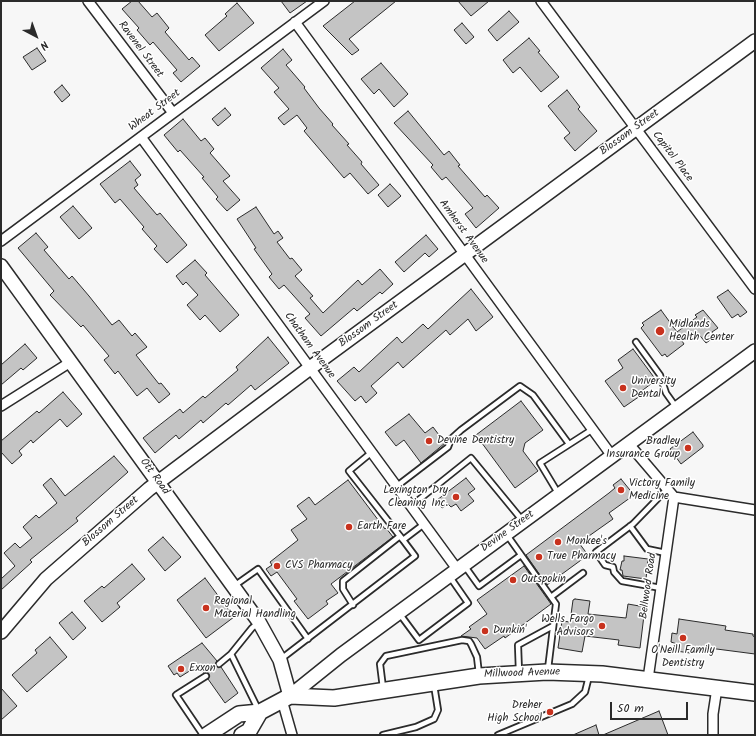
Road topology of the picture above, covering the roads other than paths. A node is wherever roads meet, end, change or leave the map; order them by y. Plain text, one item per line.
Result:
1 (88, 1) edge
2 (324, 1) edge
3 (541, 1) edge
4 (295, 22) junction
5 (755, 41) edge
6 (173, 113) junction
7 (636, 129) junction
8 (142, 137) junction
9 (1, 241) edge
10 (465, 254) junction
11 (1, 266) edge
12 (755, 289) edge
13 (636, 342) dead end
14 (755, 350) edge
15 (70, 363) junction
16 (310, 368) junction
17 (1, 406) edge
18 (677, 408) junction
19 (593, 429) junction
20 (569, 444) junction
21 (628, 444) junction
22 (372, 452) junction
23 (612, 456) junction
24 (158, 483) junction
25 (396, 486) junction
26 (667, 489) junction
27 (559, 494) junction
28 (674, 497) junction
29 (411, 506) junction
30 (755, 510) edge
31 (524, 521) junction
32 (424, 524) junction
33 (630, 526) junction
34 (506, 534) junction
35 (402, 538) junction
36 (666, 552) junction
37 (521, 555) junction
38 (457, 570) junction
39 (583, 573) dead end
40 (234, 587) junction
41 (661, 588) junction
42 (551, 597) junction
43 (353, 605) junction
44 (399, 613) junction
45 (259, 622) junction
46 (553, 626) junction
47 (1, 632) edge
48 (308, 639) junction
49 (419, 640) junction
50 (421, 648) junction
51 (231, 654) junction
52 (280, 660) junction
53 (219, 664) dead end
54 (547, 672) junction
55 (519, 673) junction
56 (589, 673) junction
57 (206, 676) dead end
58 (479, 676) junction
59 (648, 679) junction
60 (433, 681) junction
61 (717, 688) junction
62 (384, 690) junction
63 (755, 693) edge
64 (286, 698) junction
65 (260, 712) junction
66 (204, 735) edge
67 (207, 735) edge
68 (242, 735) edge
69 (292, 735) edge
70 (383, 735) edge
71 (498, 735) edge
72 (714, 735) edge

1 - 6 street, Ravenel Street
2 - 4 street, Wheat Street
3 - 7 street, Capitol Place
4 - 6 street, Wheat Street
4 - 10 street, Amherst Avenue
5 - 7 street, Blossom Street
6 - 8 street, Wheat Street
7 - 10 street, Blossom Street
7 - 12 street, Capitol Place
8 - 9 street, Wheat Street
8 - 16 street, Chatham Avenue
10 - 16 street, Blossom Street
10 - 19 street, Amherst Avenue
11 - 15 street, Ott Road
13 - 18 lane
14 - 18 street, Devine Street
15 - 17 street
15 - 24 street, Ott Road
16 - 22 street, Chatham Avenue
16 - 24 street, Blossom Street
18 - 21 street, Devine Street
19 - 20 lane
19 - 23 street, Amherst Avenue
20 - 25 lane
20 - 27 lane
21 - 23 street, Devine Street
21 - 26 street
22 - 25 street, Chatham Avenue
22 - 35 lane
23 - 27 street, Devine Street
24 - 40 street, Ott Road
24 - 47 street, Blossom Street
25 - 29 street, Chatham Avenue
26 - 28 street
26 - 33 lane
27 - 31 street, Devine Street
28 - 30 street
28 - 36 street, Bellwood Road
29 - 31 lane
29 - 32 street, Chatham Avenue
31 - 34 street, Devine Street
32 - 35 lane
32 - 38 street, Chatham Avenue
33 - 36 lane
33 - 41 lane
34 - 37 lane
34 - 38 street, Devine Street
35 - 43 lane
35 - 43 lane
36 - 41 street, Bellwood Road
37 - 38 lane
37 - 42 lane
38 - 44 street, Devine Street
38 - 49 lane
39 - 42 lane
40 - 45 street, Ott Road
40 - 48 lane
41 - 59 street, Bellwood Road
42 - 46 lane
43 - 48 lane
44 - 49 lane
44 - 64 street, Devine Street
45 - 51 lane
45 - 52 street, Ott Road
46 - 54 lane
46 - 55 lane
48 - 52 lane
49 - 50 lane
50 - 58 lane
50 - 62 lane
51 - 53 lane
51 - 65 lane
52 - 64 street, Ott Road
54 - 55 main road, Millwood Avenue
54 - 56 main road, Millwood Avenue
55 - 58 main road, Millwood Avenue
56 - 59 main road, Millwood Avenue
56 - 71 lane
57 - 66 lane
58 - 60 main road, Millwood Avenue
59 - 61 main road, Millwood Avenue
60 - 62 main road, Millwood Avenue
60 - 70 lane
61 - 63 main road, Millwood Avenue
61 - 72 street
62 - 64 main road, Millwood Avenue
64 - 65 main road, Devine Street
64 - 69 street
65 - 67 main road, Devine Street
65 - 68 main road

